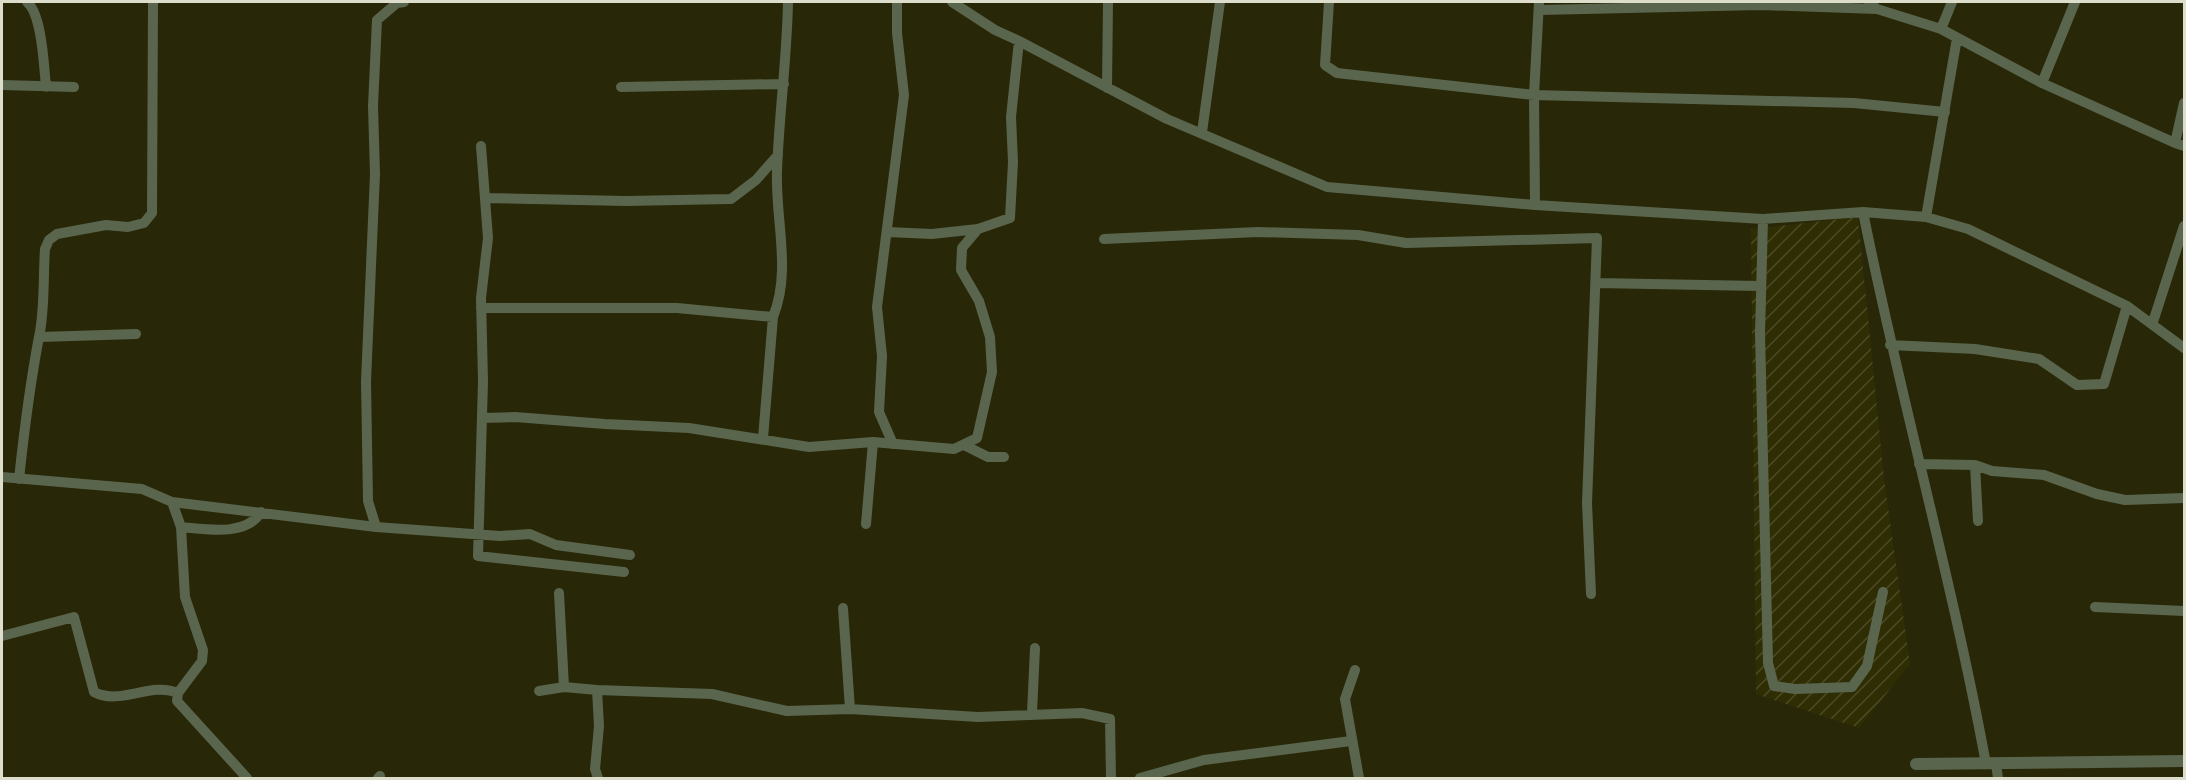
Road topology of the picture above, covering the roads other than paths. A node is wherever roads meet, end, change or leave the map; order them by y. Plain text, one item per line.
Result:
1 (27, 2) edge
2 (153, 2) edge
3 (404, 2) edge
4 (788, 2) edge
5 (897, 2) edge
6 (952, 2) edge
7 (1108, 2) edge
8 (1220, 2) edge
9 (1329, 2) edge
10 (1952, 2) edge
11 (2075, 2) edge
12 (1873, 5) edge
13 (1540, 6) edge
14 (1941, 28) junction
15 (1957, 38) junction
16 (1020, 41) junction
17 (2042, 83) junction
18 (784, 84) junction
19 (2, 85) edge
20 (46, 87) junction
21 (74, 87) dead end
22 (621, 87) dead end
23 (1107, 88) junction
24 (1534, 95) junction
25 (2184, 103) edge
26 (1945, 112) junction
27 (1202, 132) junction
28 (2180, 145) edge
29 (481, 146) dead end
30 (778, 154) junction
31 (486, 198) junction
32 (1535, 205) junction
33 (1863, 212) junction
34 (1926, 217) junction
35 (1763, 219) junction
36 (2184, 226) edge
37 (978, 229) junction
38 (888, 232) junction
39 (1104, 240) dead end
40 (1596, 283) junction
41 (1761, 286) junction
42 (2127, 306) junction
43 (481, 308) junction
44 (773, 317) junction
45 (2153, 322) junction
46 (136, 334) dead end
47 (40, 337) junction
48 (1890, 345) junction
49 (2184, 348) edge
50 (482, 418) junction
51 (763, 438) junction
52 (873, 442) junction
53 (893, 444) junction
54 (966, 446) junction
55 (1004, 457) dead end
56 (1919, 464) junction
57 (1975, 465) junction
58 (2, 477) edge
59 (19, 479) junction
60 (2184, 498) edge
61 (172, 502) junction
62 (261, 512) junction
63 (1978, 521) dead end
64 (866, 525) dead end
65 (181, 527) junction
66 (376, 527) junction
67 (478, 535) junction
68 (630, 555) dead end
69 (624, 572) dead end
70 (1882, 592) dead end
71 (559, 593) dead end
72 (1591, 594) dead end
73 (2095, 607) dead end
74 (843, 608) dead end
75 (2184, 611) edge
76 (2, 636) edge
77 (1035, 648) dead end
78 (1355, 670) dead end
79 (564, 687) junction
80 (597, 690) junction
81 (539, 691) dead end
82 (178, 693) junction
83 (850, 709) junction
84 (1032, 713) junction
85 (1351, 741) junction
86 (2184, 761) edge
87 (1916, 764) dead end
88 (1991, 764) junction
89 (247, 778) edge
90 (598, 778) edge
91 (1111, 778) edge
92 (1140, 778) edge
93 (1359, 778) edge
94 (1998, 778) edge

1 - 20 street
2 - 47 street
3 - 66 street
4 - 18 street
5 - 38 street
6 - 16 street
7 - 23 street
8 - 27 street
9 - 24 street
10 - 14 street
11 - 17 street
12 - 13 street
12 - 14 street
13 - 24 street
14 - 15 street
15 - 17 street
15 - 26 street
16 - 23 street
16 - 37 street
17 - 28 street
18 - 22 street
18 - 30 street
19 - 20 street
20 - 21 street
23 - 27 street
24 - 26 street
24 - 32 street
25 - 28 street
26 - 34 street
27 - 32 street
29 - 31 street
30 - 31 street
30 - 44 street
31 - 43 street
32 - 35 street
33 - 34 street
33 - 35 street
33 - 48 street
34 - 42 street
35 - 41 street
36 - 45 street
37 - 38 street
37 - 54 street
38 - 53 street
39 - 40 street
40 - 41 street
40 - 72 street
41 - 70 street
42 - 45 street
42 - 48 street
43 - 44 street
43 - 50 street
44 - 51 street
45 - 49 street
46 - 47 street
47 - 59 street
48 - 56 street
50 - 51 street
50 - 67 street
51 - 52 street
52 - 53 street
52 - 64 street
53 - 54 street
54 - 55 street
56 - 57 street
56 - 88 street
57 - 60 street
57 - 63 street
58 - 59 street
59 - 61 street
61 - 62 street
61 - 65 street
62 - 65 street
62 - 66 street
65 - 82 street
66 - 67 street
67 - 68 street
67 - 69 street
71 - 79 street
73 - 75 street
74 - 83 street
76 - 82 street
77 - 84 street
78 - 85 street
79 - 80 street
79 - 81 street
80 - 83 street
80 - 90 street
82 - 89 street
83 - 84 street
84 - 91 street
85 - 92 street
85 - 93 street
86 - 88 street
87 - 88 street
88 - 94 street

